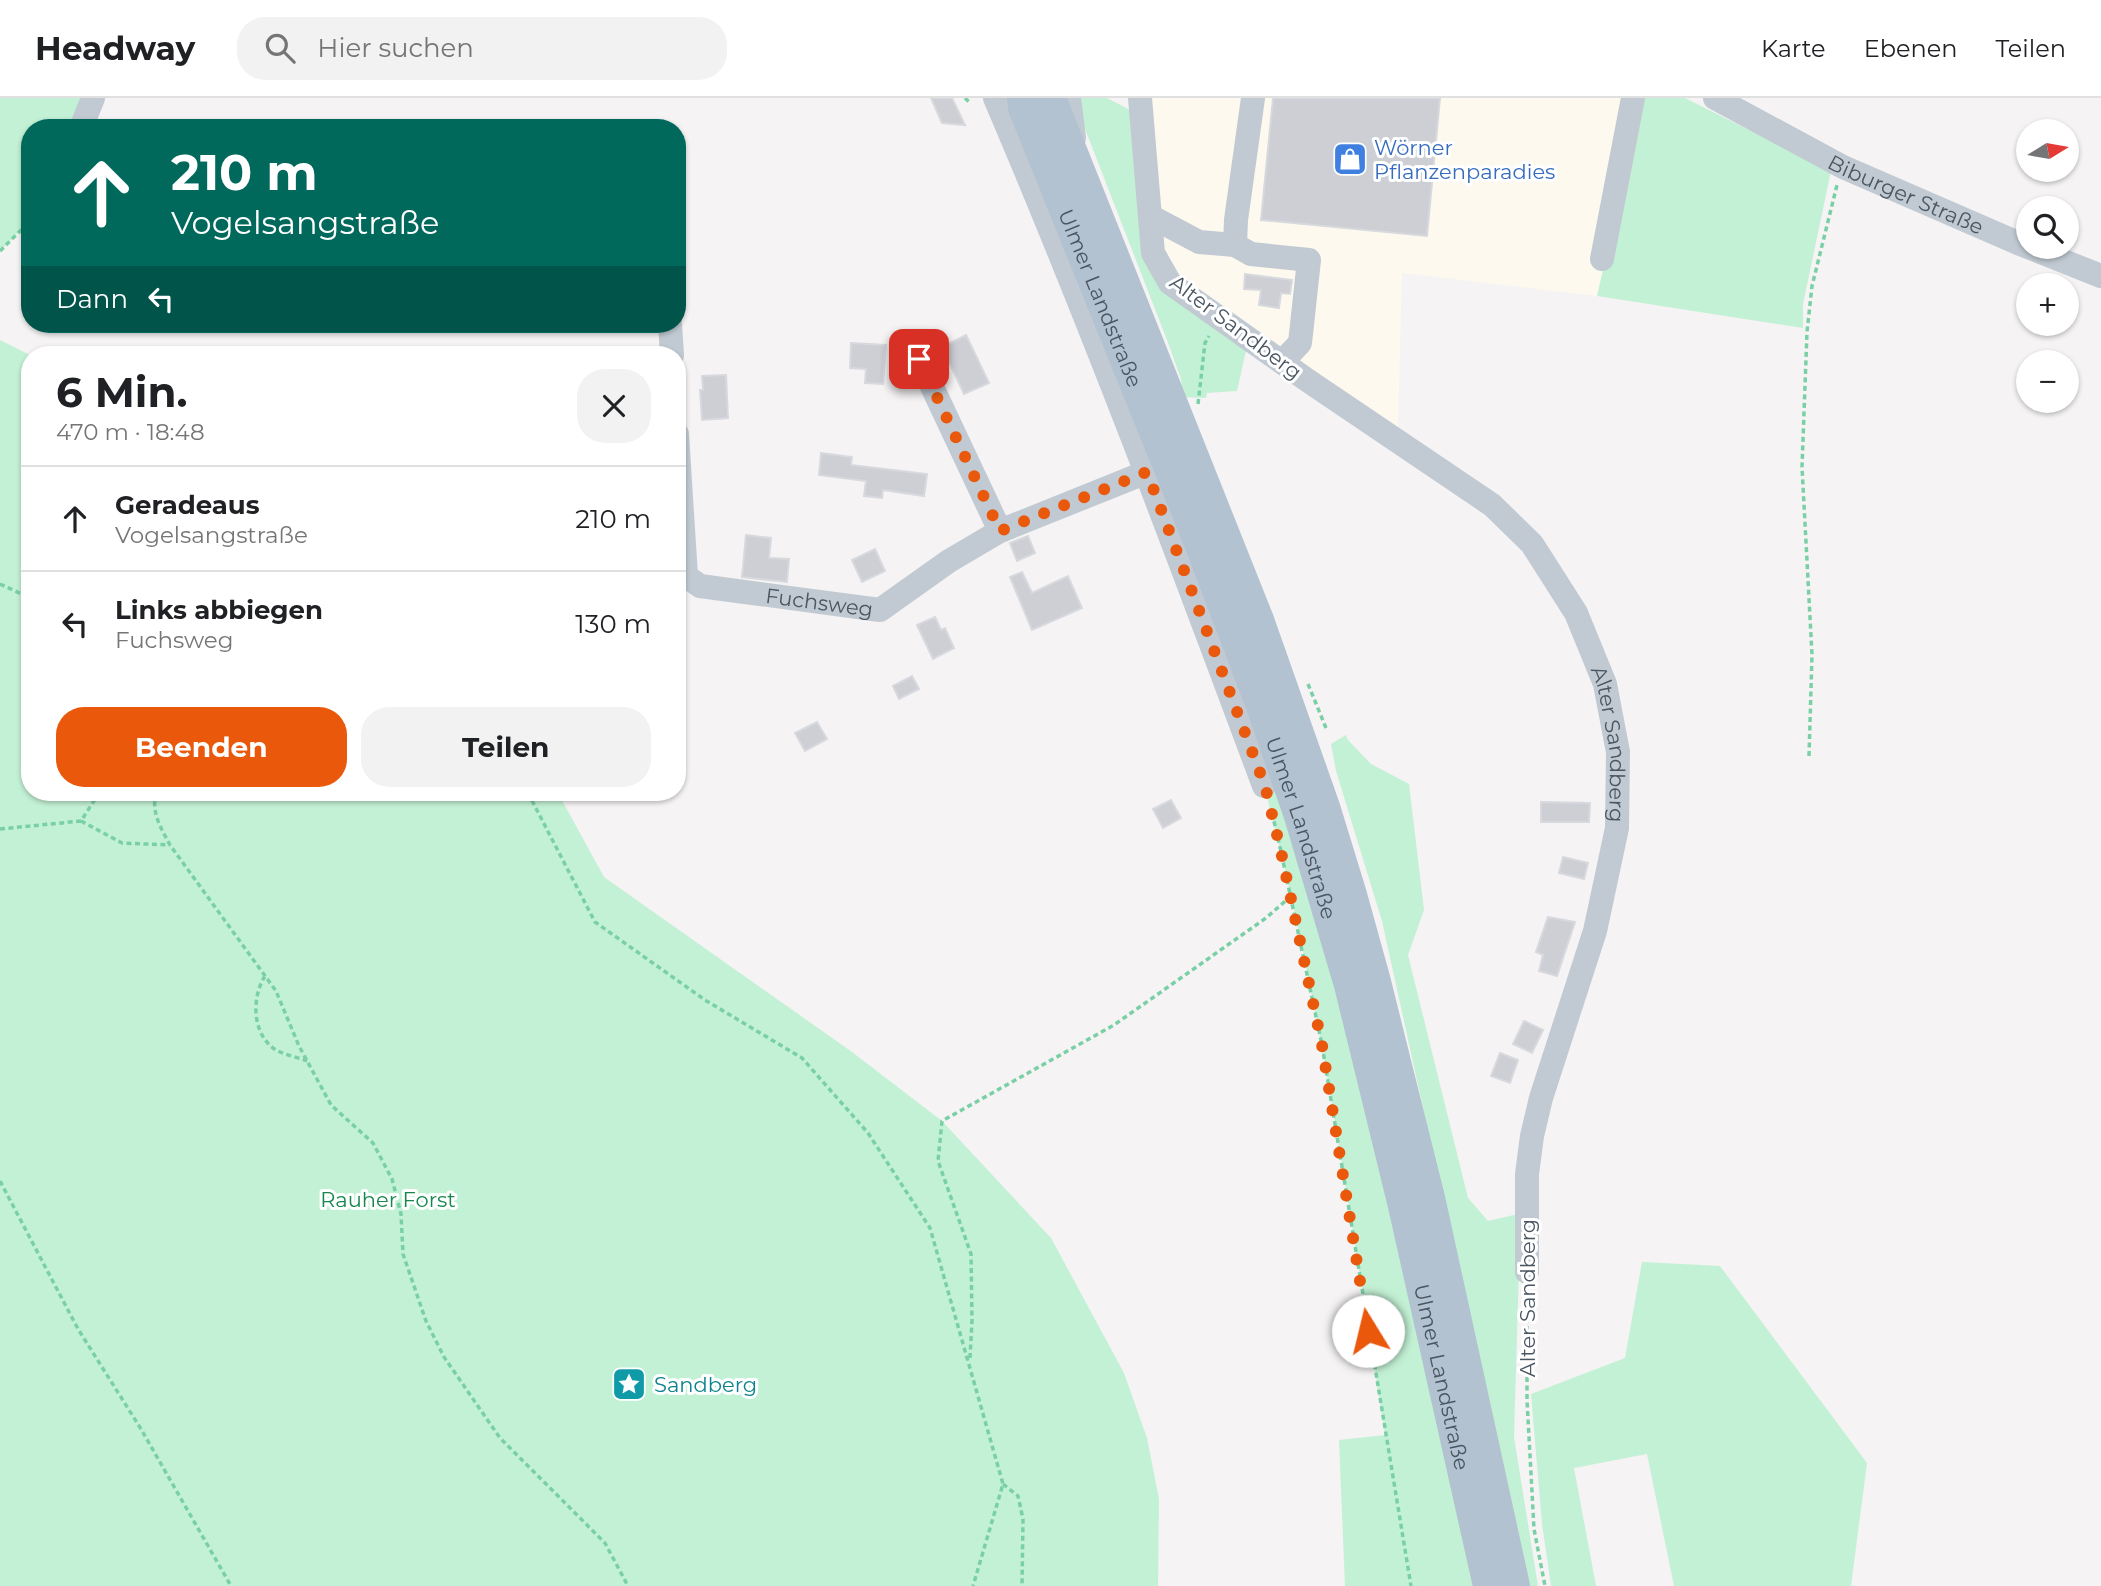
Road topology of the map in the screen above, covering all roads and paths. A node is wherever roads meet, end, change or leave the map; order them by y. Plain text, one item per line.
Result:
1 (93, 98) edge
2 (965, 98) edge
3 (995, 98) edge
4 (1023, 98) edge
5 (1050, 98) edge
6 (1069, 98) edge
7 (1140, 98) edge
8 (1253, 98) edge
9 (1633, 98) edge
10 (1715, 98) edge
11 (969, 102) dead end
12 (85, 119) edge
13 (1077, 167) junction
14 (1843, 167) junction
15 (1150, 216) junction
16 (21, 230) edge
17 (1236, 245) junction
18 (0, 251) edge
19 (1602, 259) dead end
20 (2101, 276) edge
21 (1219, 318) junction
22 (919, 359) dead end
23 (1282, 362) junction
24 (1198, 410) dead end
25 (1147, 472) junction
26 (1000, 531) junction
27 (686, 576) edge
28 (0, 584) edge
29 (21, 594) edge
30 (1809, 756) dead end
31 (1265, 786) joint
32 (94, 801) edge
33 (156, 801) edge
34 (532, 801) edge
35 (81, 821) junction
36 (0, 829) edge
37 (170, 845) junction
38 (1291, 896) junction
39 (265, 976) junction
40 (307, 1061) junction
41 (0, 1181) edge
42 (1527, 1272) joint
43 (970, 1364) junction
44 (1003, 1483) junction
45 (231, 1586) edge
46 (628, 1586) edge
47 (973, 1586) edge
48 (1022, 1586) edge
49 (1411, 1586) edge
50 (1489, 1586) edge
51 (1514, 1586) edge
52 (1545, 1586) edge

1 - 12 street
2 - 11 path
3 - 25 street
4 - 50 main road, Ulmer Landstraße
5 - 13 main road, Ulmer Landstraße
6 - 13 street
7 - 15 street, Alter Sandberg
8 - 17 street
9 - 19 street
10 - 14 street, Biburger Straße
13 - 51 main road, Ulmer Landstraße
14 - 20 street, Biburger Straße
14 - 30 path
15 - 17 street
15 - 21 street, Alter Sandberg
16 - 18 path
17 - 23 street
21 - 23 street, Alter Sandberg
21 - 24 path
22 - 26 street
23 - 42 street, Alter Sandberg
25 - 26 street, Fuchsweg
25 - 31 street
26 - 27 street, Fuchsweg
28 - 29 path
31 - 38 path
32 - 35 path
33 - 37 path
34 - 43 path
35 - 36 path
35 - 37 path
37 - 39 path
38 - 43 path
38 - 49 path
39 - 40 path
39 - 40 path
40 - 46 path
41 - 45 path
42 - 52 path, Alter Sandberg
43 - 44 path
44 - 47 path
44 - 48 path

